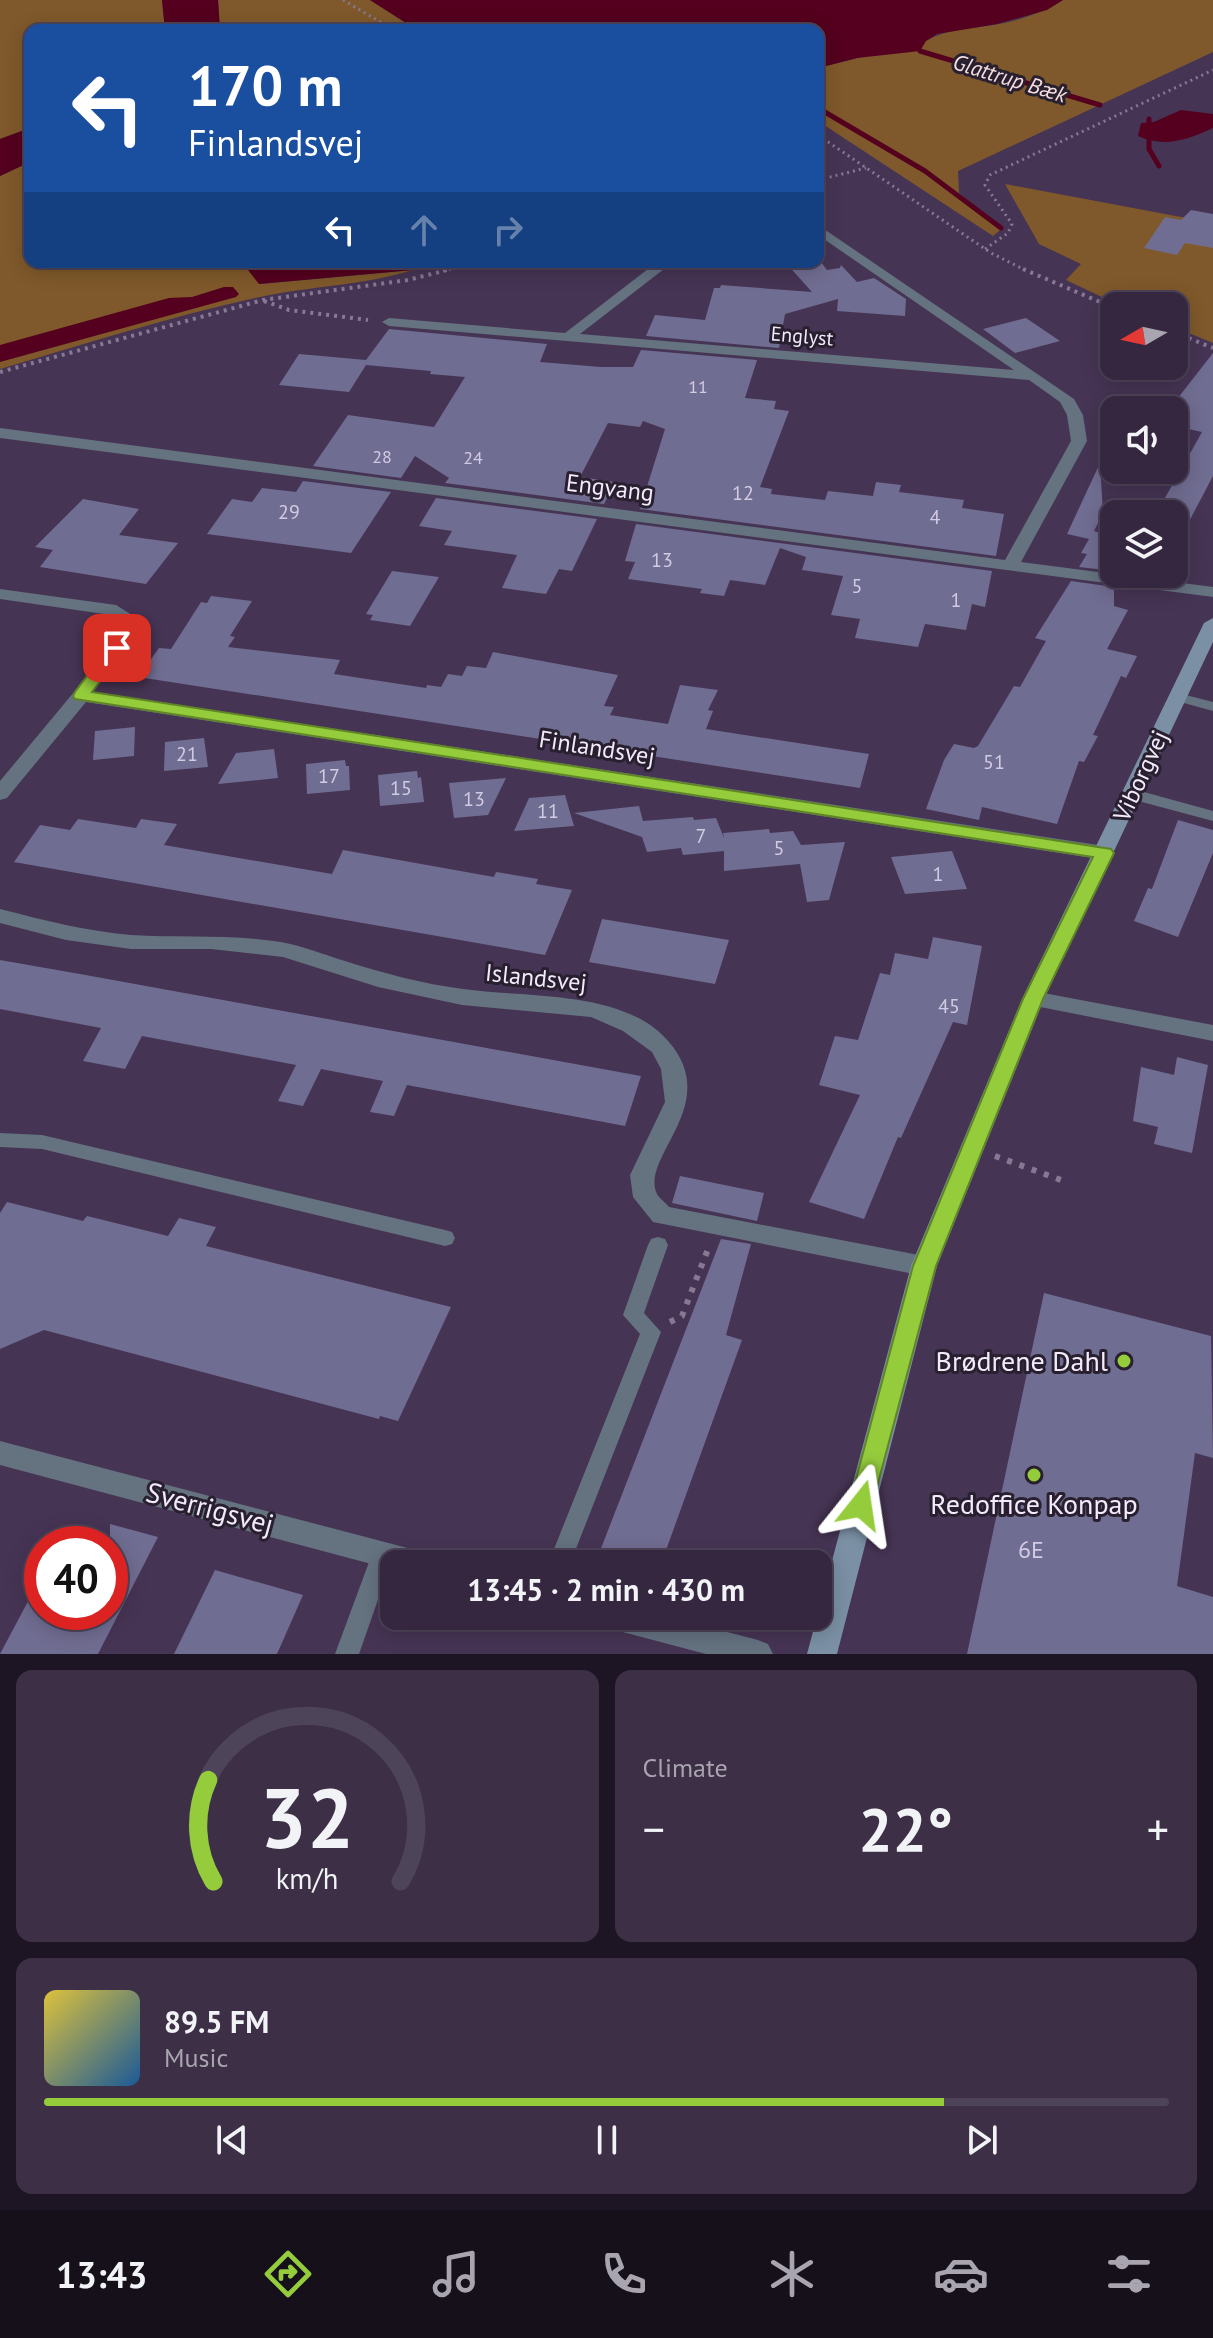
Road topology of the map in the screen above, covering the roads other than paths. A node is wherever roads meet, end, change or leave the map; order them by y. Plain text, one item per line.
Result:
1 (824, 233) edge
2 (658, 268) edge
3 (389, 322) road end
4 (570, 336) junction
5 (1031, 376) junction
6 (0, 433) edge
7 (1011, 565) junction
8 (1213, 592) edge
9 (0, 594) edge
10 (1213, 623) edge
11 (81, 696) junction
12 (1178, 697) junction
13 (1213, 707) edge
14 (0, 794) edge
15 (1133, 794) junction
16 (1213, 816) edge
17 (1105, 853) junction
18 (0, 916) edge
19 (1033, 999) junction
20 (1213, 1033) edge
21 (0, 1140) edge
22 (445, 1238) dead end
23 (658, 1245) dead end
24 (924, 1266) junction
25 (0, 1453) edge
26 (565, 1550) edge
27 (380, 1553) edge
28 (380, 1562) edge
29 (668, 1630) edge
30 (347, 1654) edge
31 (758, 1654) edge
32 (822, 1654) edge

1 - 5 street, Englyst
2 - 4 street
3 - 4 street, Englyst
4 - 5 street, Englyst
5 - 7 street, Englyst
6 - 7 street, Engvang
7 - 8 street, Engvang
9 - 11 street
10 - 12 street, Viborgvej
11 - 14 street
11 - 17 street, Finlandsvej
12 - 13 lane
12 - 15 street, Viborgvej
15 - 16 lane
15 - 17 street, Viborgvej
17 - 19 street, Viborgvej
18 - 24 street, Islandsvej
19 - 20 street
19 - 24 street, Viborgvej
21 - 22 lane
23 - 26 lane
24 - 32 street, Viborgvej
25 - 27 street, Sverrigsvej
28 - 30 lane
29 - 31 street

